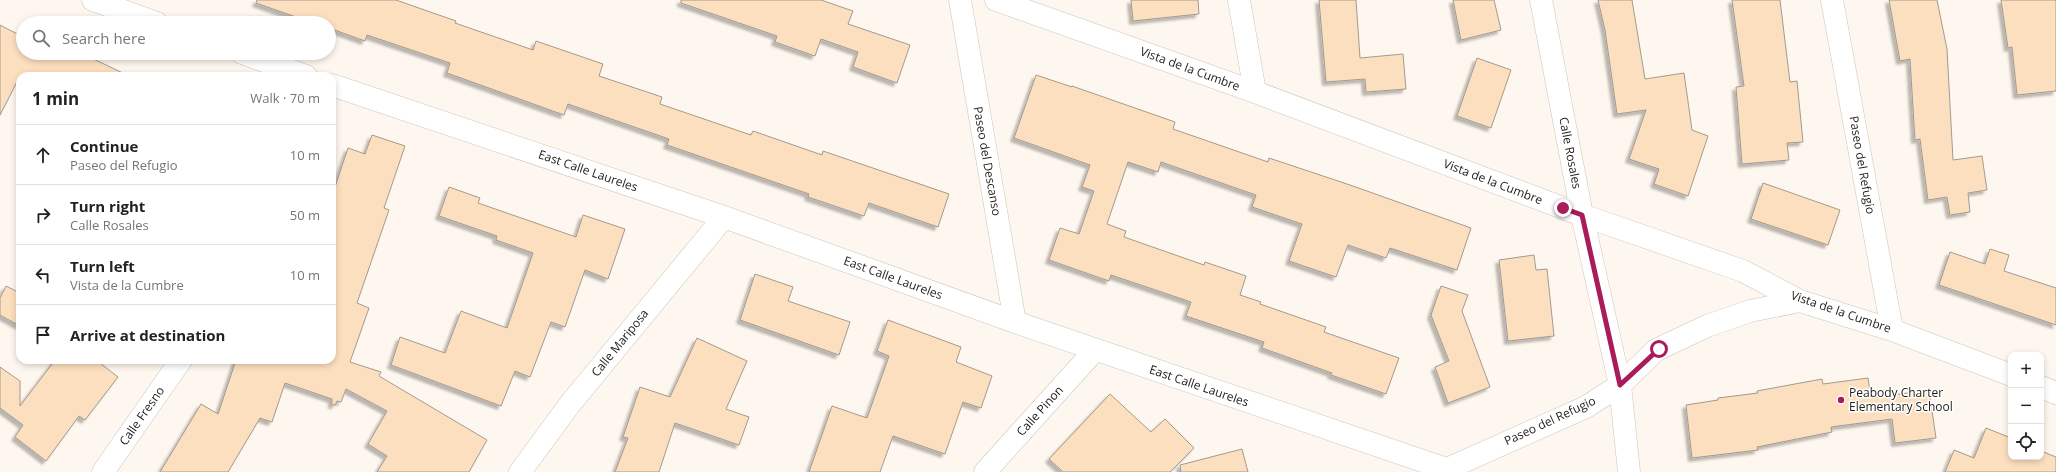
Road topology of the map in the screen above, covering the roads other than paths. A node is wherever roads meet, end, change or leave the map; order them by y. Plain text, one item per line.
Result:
1 (92, 0) edge
2 (960, 0) edge
3 (996, 0) edge
4 (1240, 0) edge
5 (1541, 0) edge
6 (1832, 0) edge
7 (137, 16) edge
8 (261, 60) edge
9 (295, 72) edge
10 (336, 87) edge
11 (1255, 92) junction
12 (1582, 215) junction
13 (724, 217) junction
14 (1800, 300) junction
15 (1015, 322) junction
16 (1892, 330) junction
17 (1095, 350) junction
18 (178, 364) edge
19 (2008, 374) edge
20 (1620, 385) junction
21 (2044, 388) edge
22 (2056, 393) edge
23 (1451, 471) edge
24 (103, 472) edge
25 (520, 472) edge
26 (985, 472) edge
27 (1629, 472) edge

1 - 7 street
2 - 15 street, Paseo del Descanso
3 - 11 street, Vista de la Cumbre
4 - 11 street
5 - 12 street, Calle Rosales
6 - 16 street, Paseo del Refugio
8 - 9 street
10 - 13 street, East Calle Laureles
11 - 12 street, Vista de la Cumbre
12 - 14 street, Vista de la Cumbre
12 - 20 street, Calle Rosales
13 - 15 street, East Calle Laureles
13 - 25 street, Calle Mariposa
14 - 16 street, Vista de la Cumbre
14 - 20 street, Paseo del Refugio
15 - 17 street, East Calle Laureles
16 - 19 street, Vista de la Cumbre
17 - 23 street, East Calle Laureles
17 - 26 street, Calle Pinon
18 - 24 street, Calle Fresno
20 - 23 street, Paseo del Refugio
20 - 27 street, Calle Rosales
21 - 22 street

